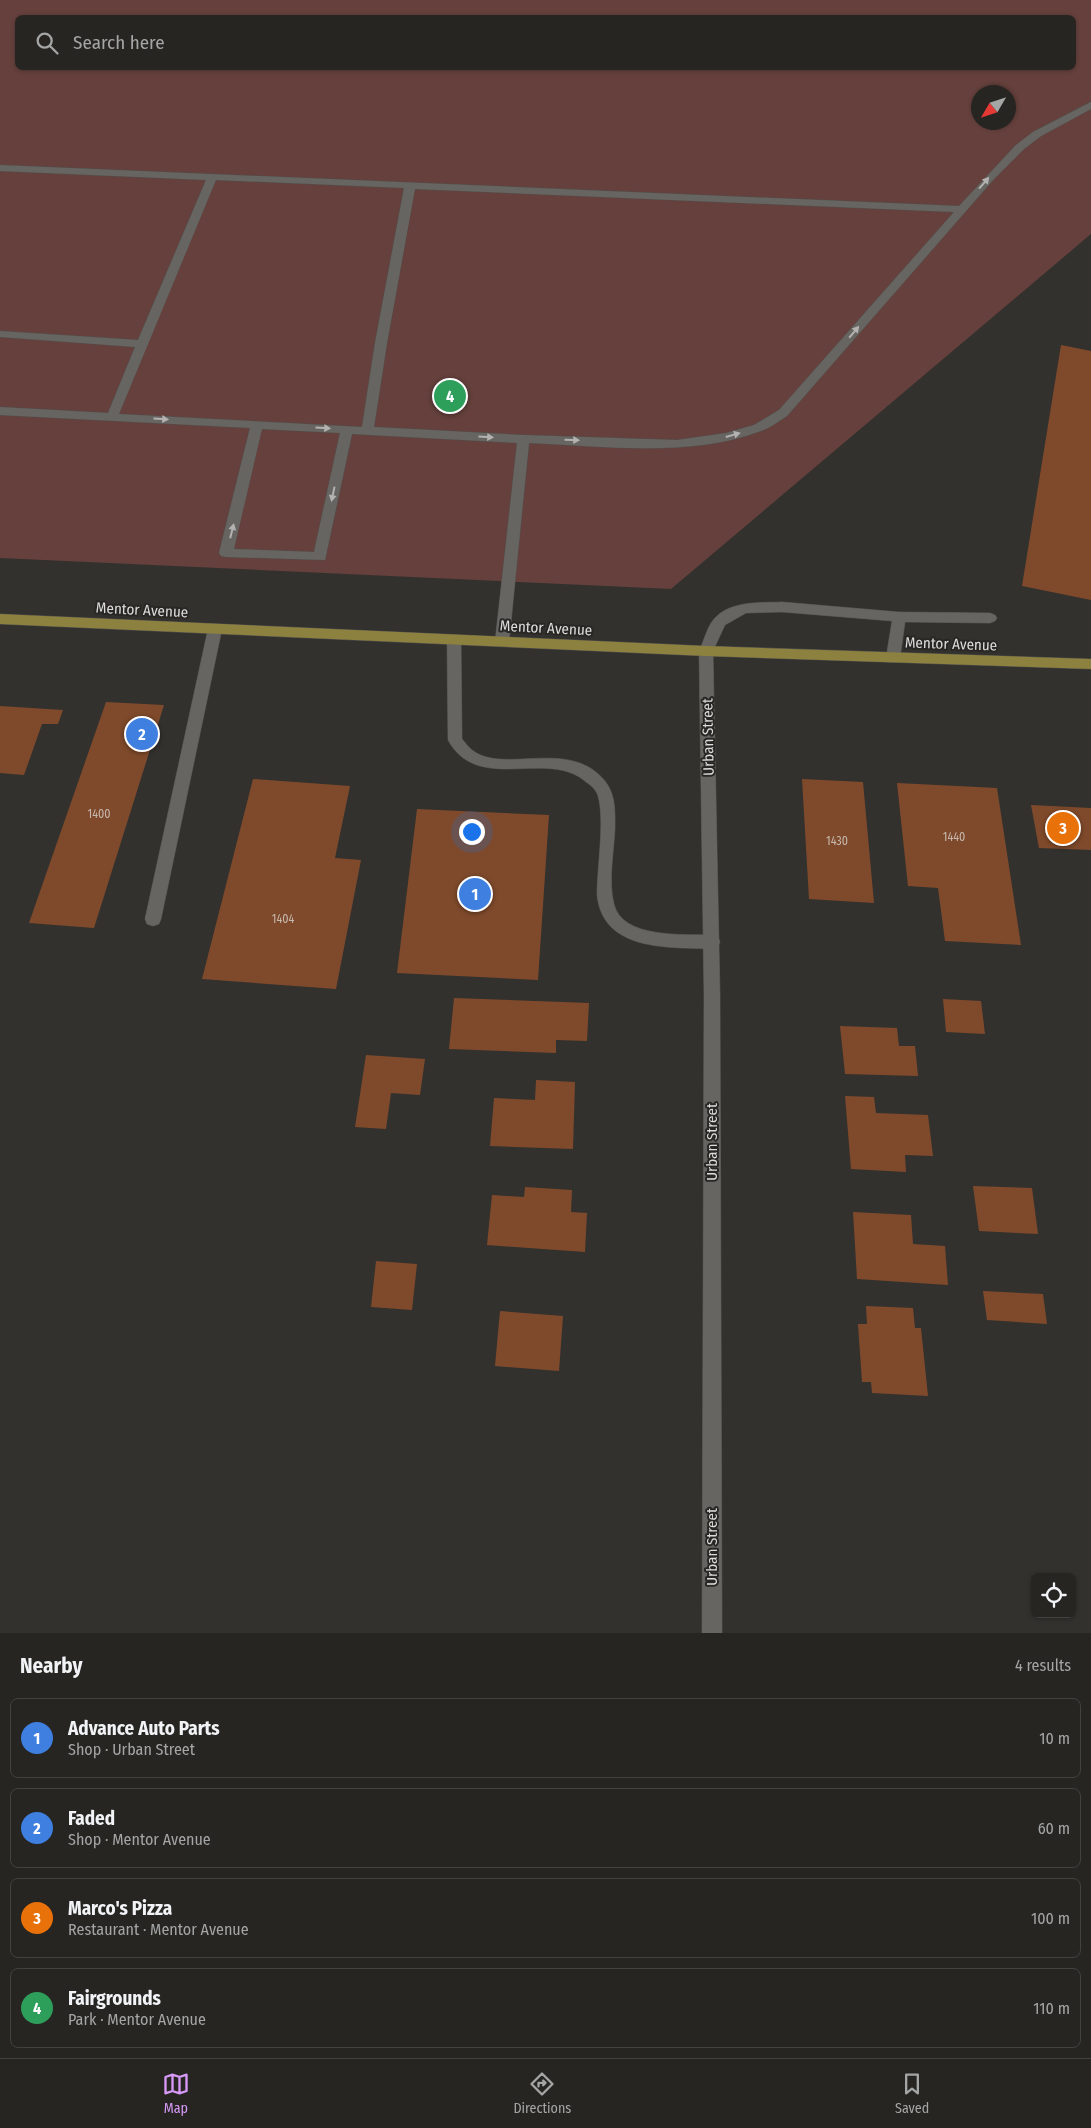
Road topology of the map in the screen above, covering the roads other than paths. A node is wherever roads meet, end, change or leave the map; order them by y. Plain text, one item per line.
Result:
1 (1091, 105) edge
2 (0, 168) edge
3 (212, 177) junction
4 (410, 185) junction
5 (962, 209) junction
6 (0, 334) edge
7 (143, 344) junction
8 (0, 411) edge
9 (112, 417) junction
10 (258, 424) junction
11 (347, 429) junction
12 (368, 430) junction
13 (523, 439) junction
14 (899, 617) junction
15 (990, 618) dead end
16 (0, 620) edge
17 (216, 629) junction
18 (454, 640) junction
19 (502, 642) junction
20 (706, 651) junction
21 (893, 658) junction
22 (1091, 664) edge
23 (153, 919) dead end
24 (712, 942) junction
25 (712, 1633) edge

5 -> 1 street
2 - 3 street
3 - 4 street
3 - 7 street
4 - 5 street
4 - 12 street
13 -> 5 street
6 - 7 street
7 - 9 street
8 - 9 street
9 -> 10 street
10 -> 11 street
11 -> 10 street
11 - 12 street
12 -> 13 street
13 - 19 street
14 - 15 street
14 - 20 street
14 - 21 street
16 - 17 main road, Mentor Avenue
17 - 18 main road, Mentor Avenue
17 - 23 street
18 - 19 main road, Mentor Avenue
18 - 24 street
19 - 20 main road, Mentor Avenue
20 - 21 main road, Mentor Avenue
20 - 24 street, Urban Street
21 - 22 main road, Mentor Avenue
24 - 25 street, Urban Street

